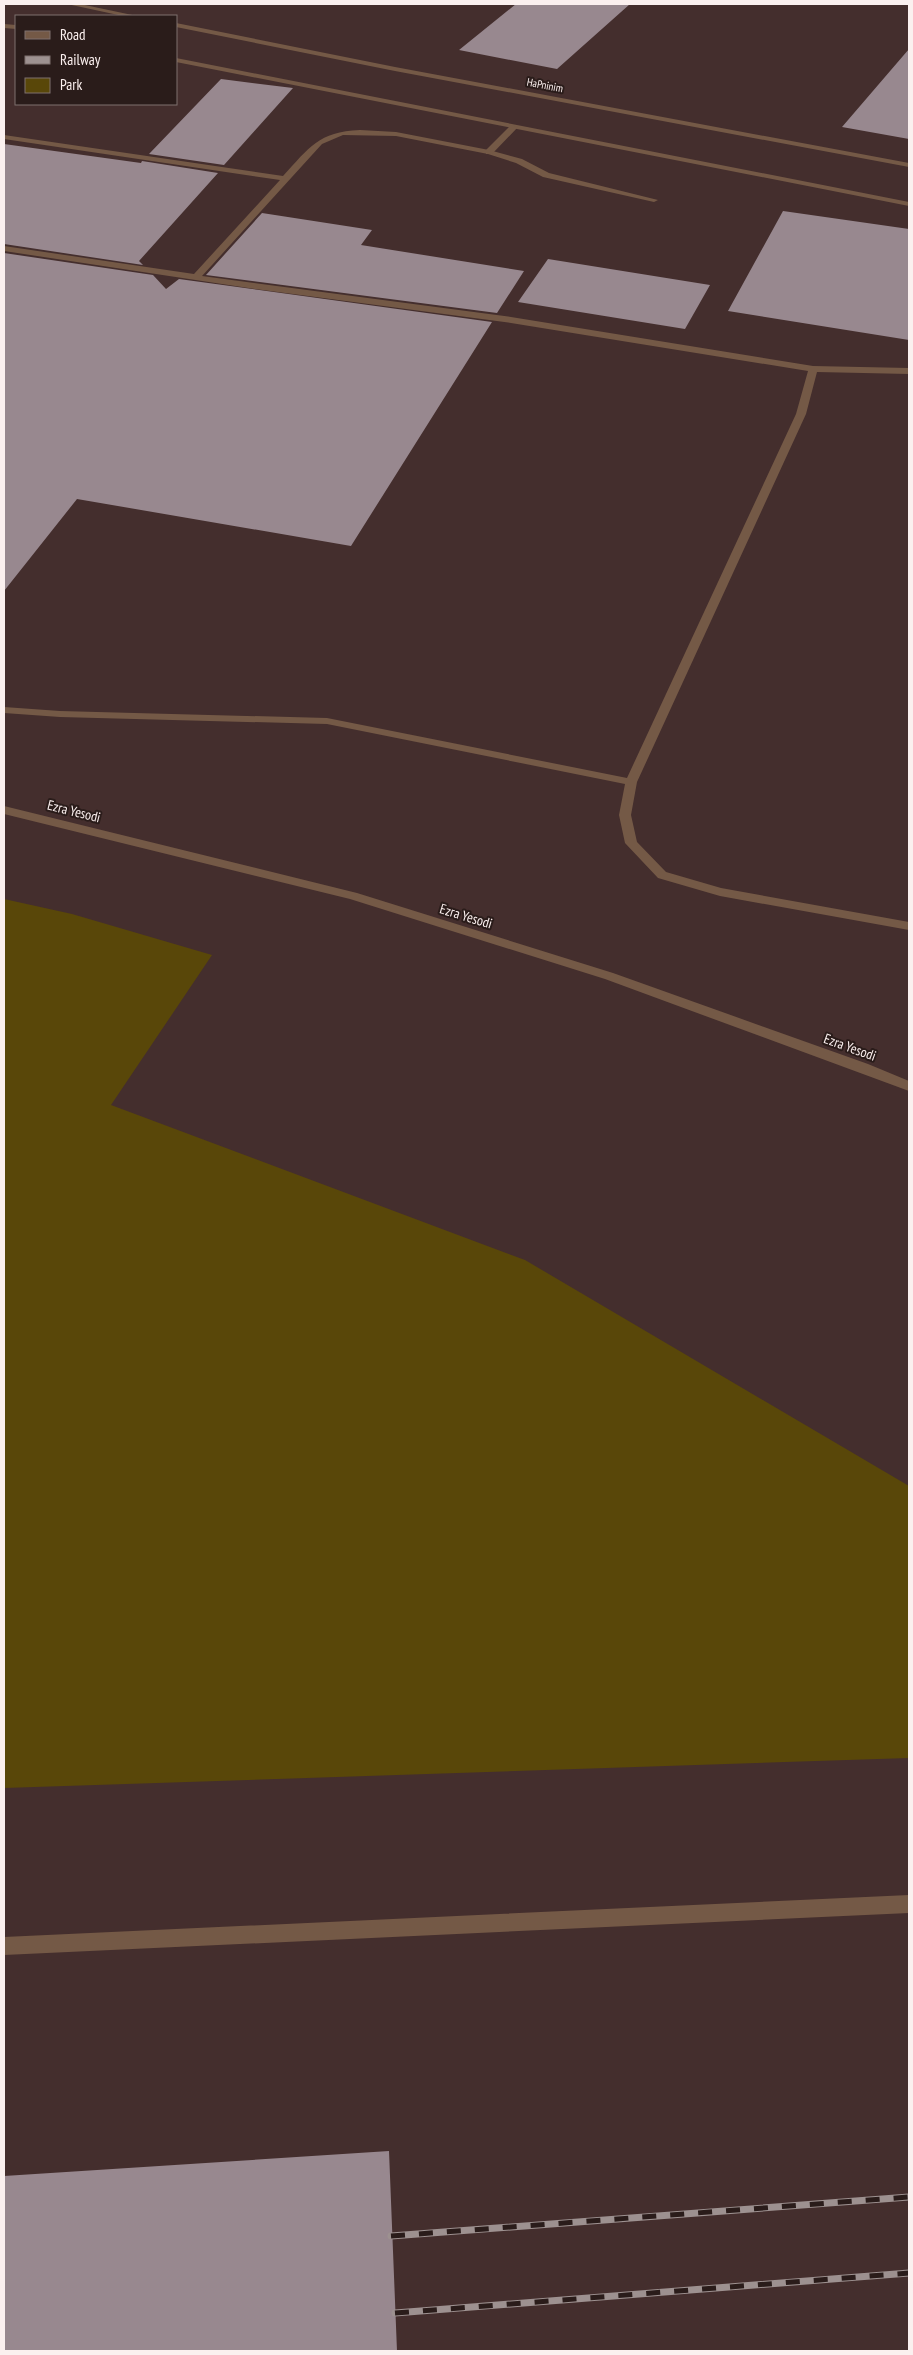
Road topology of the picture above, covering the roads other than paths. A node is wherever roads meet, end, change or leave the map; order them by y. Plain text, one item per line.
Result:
1 (74, 4) edge
2 (128, 15) edge
3 (178, 25) edge
4 (178, 60) edge
5 (514, 127) junction
6 (4, 138) edge
7 (489, 152) junction
8 (909, 165) edge
9 (286, 179) junction
10 (654, 200) dead end
11 (909, 204) edge
12 (4, 249) edge
13 (196, 277) junction
14 (813, 369) junction
15 (909, 371) edge
16 (4, 710) edge
17 (631, 782) junction
18 (4, 810) edge
19 (909, 926) edge
20 (909, 1086) edge
21 (909, 1904) edge
22 (4, 1946) edge

1 - 2 street
3 - 8 street, HaPninim
4 - 5 street
5 - 7 street
5 - 11 street
6 - 9 street
7 - 9 street
7 - 10 street
9 - 13 street
12 - 13 street
13 - 14 street
14 - 15 street
14 - 17 street
16 - 17 street
17 - 19 street
18 - 20 street, Ezra Yesodi
21 - 22 street

